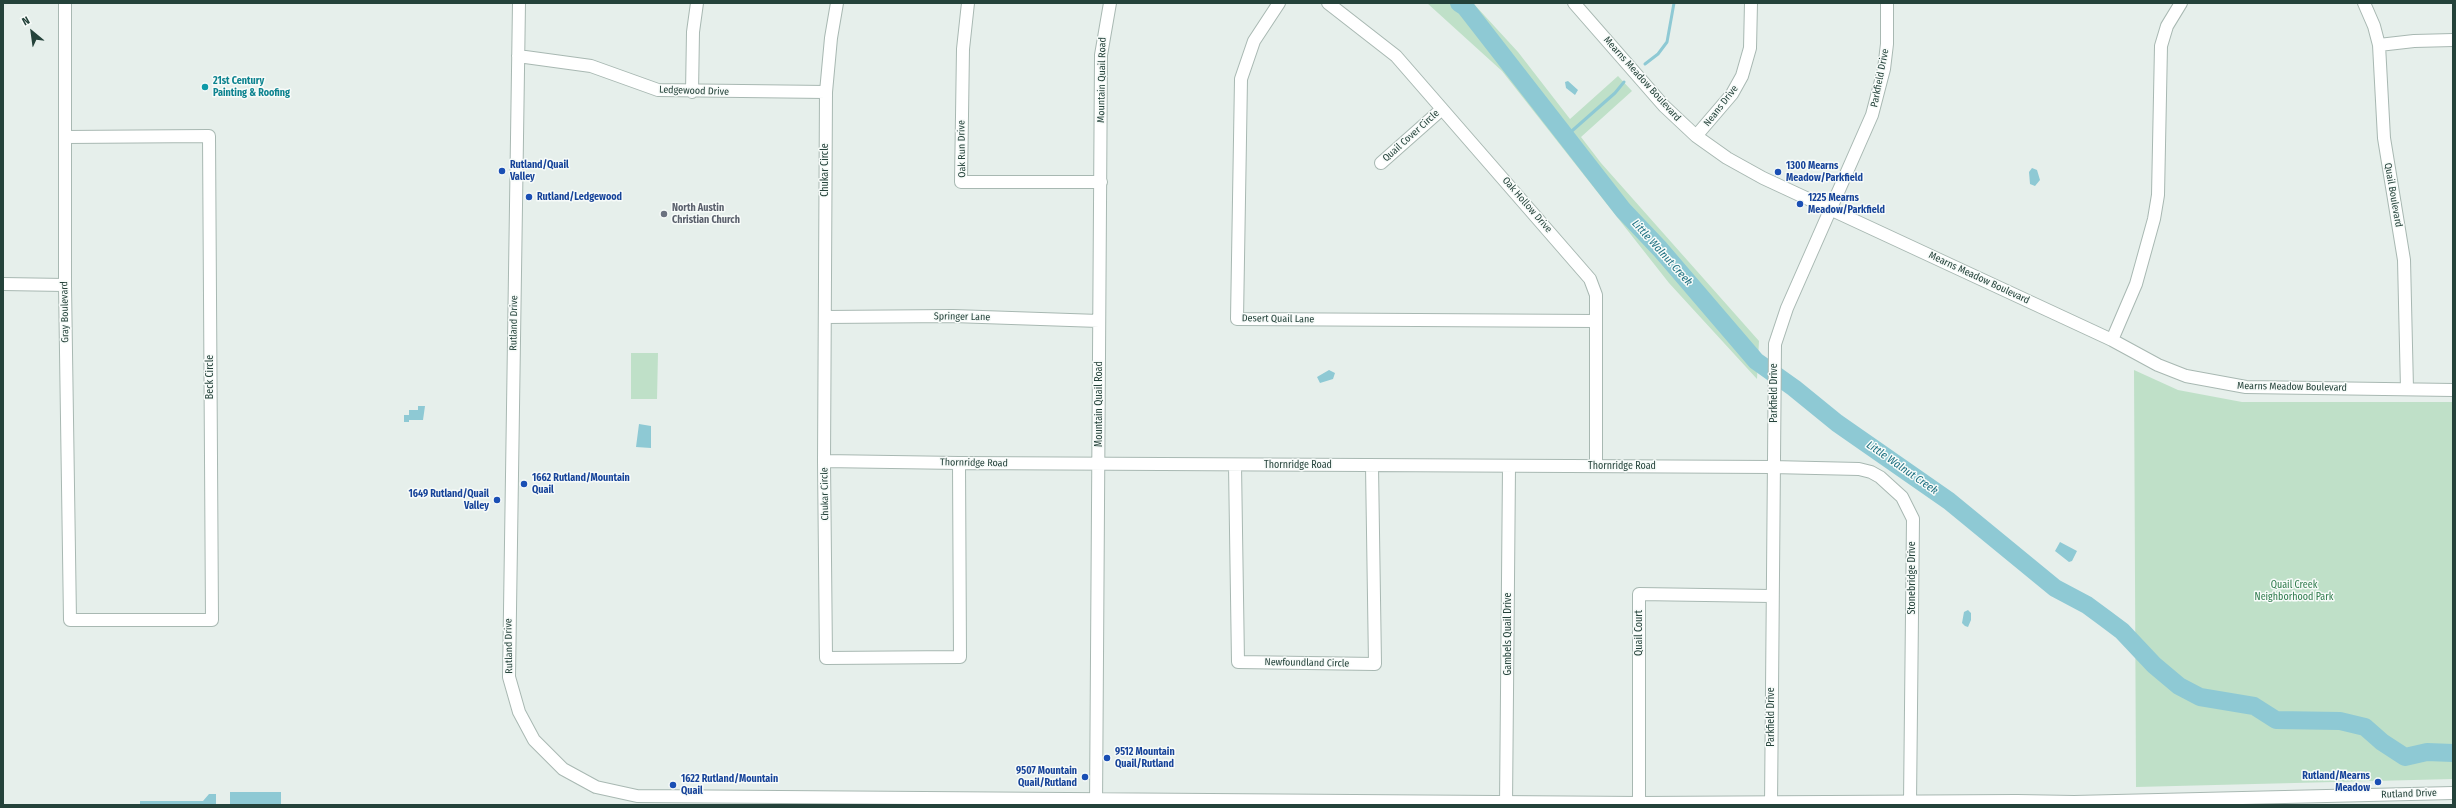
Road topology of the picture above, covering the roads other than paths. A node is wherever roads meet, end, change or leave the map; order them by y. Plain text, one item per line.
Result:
1 (65, 3) edge
2 (519, 3) edge
3 (697, 3) edge
4 (837, 3) edge
5 (968, 3) edge
6 (1110, 3) edge
7 (1279, 3) edge
8 (1328, 3) edge
9 (1574, 3) edge
10 (1751, 3) edge
11 (1887, 3) edge
12 (2181, 3) edge
13 (2364, 3) edge
14 (2453, 40) edge
15 (2379, 45) junction
16 (518, 56) junction
17 (692, 92) junction
18 (826, 92) junction
19 (1442, 109) junction
20 (65, 136) junction
21 (1696, 136) junction
22 (1381, 163) dead end
23 (1101, 182) junction
24 (1830, 208) junction
25 (3, 284) edge
26 (65, 285) junction
27 (825, 317) junction
28 (1099, 321) junction
29 (1596, 321) junction
30 (2112, 340) junction
31 (2407, 389) junction
32 (2453, 390) edge
33 (824, 460) junction
34 (959, 464) junction
35 (1098, 464) junction
36 (1235, 465) junction
37 (1372, 466) junction
38 (1596, 466) junction
39 (1509, 467) junction
40 (1772, 467) junction
41 (1771, 596) junction
42 (70, 620) joint
43 (2453, 793) edge
44 (1096, 802) edge
45 (1910, 802) junction
46 (1506, 803) edge
47 (1639, 803) junction
48 (2017, 803) edge
49 (1771, 804) edge

1 - 20 street, Gray Boulevard
2 - 16 street, Rutland Drive
3 - 17 street
4 - 18 street, Chukar Circle
5 - 23 street, Oak Run Drive
6 - 23 street, Mountain Quail Road
7 - 29 street, Desert Quail Lane
8 - 19 street, Oak Hollow Drive
9 - 21 street, Mearns Meadow Boulevard
10 - 21 street, Neans Drive
11 - 24 street, Parkfield Drive
12 - 30 street
13 - 15 street, Quail Boulevard
14 - 15 street
15 - 31 street, Quail Boulevard
16 - 17 street, Ledgewood Drive
16 - 44 street, Rutland Drive
17 - 18 street, Ledgewood Drive
18 - 27 street, Chukar Circle
19 - 22 street, Quail Cover Circle
19 - 29 street, Oak Hollow Drive
20 - 26 street, Gray Boulevard
20 - 42 street, Beck Circle
21 - 24 street, Mearns Meadow Boulevard
23 - 28 street, Mountain Quail Road
24 - 30 street, Mearns Meadow Boulevard
24 - 40 street, Parkfield Drive
25 - 26 street
26 - 42 street, Gray Boulevard
27 - 28 street, Springer Lane
27 - 33 street, Chukar Circle
28 - 35 street, Mountain Quail Road
29 - 38 street, Oak Hollow Drive
30 - 31 street, Mearns Meadow Boulevard
31 - 32 street, Mearns Meadow Boulevard
33 - 34 street, Thornridge Road
33 - 34 street, Chukar Circle
34 - 35 street, Thornridge Road
35 - 36 street, Thornridge Road
35 - 44 street, Mountain Quail Road
36 - 37 street, Thornridge Road
36 - 37 street, Newfoundland Circle
37 - 39 street, Thornridge Road
38 - 39 street, Thornridge Road
38 - 40 street, Thornridge Road
39 - 46 street, Gambels Quail Drive
40 - 41 street, Parkfield Drive
40 - 45 street, Stonebridge Drive
41 - 47 street, Quail Court
41 - 49 street, Parkfield Drive
43 - 48 street, Rutland Drive
44 - 46 street, Rutland Drive
45 - 48 street, Rutland Drive
45 - 49 street, Rutland Drive
46 - 47 street, Rutland Drive
47 - 49 street, Rutland Drive

